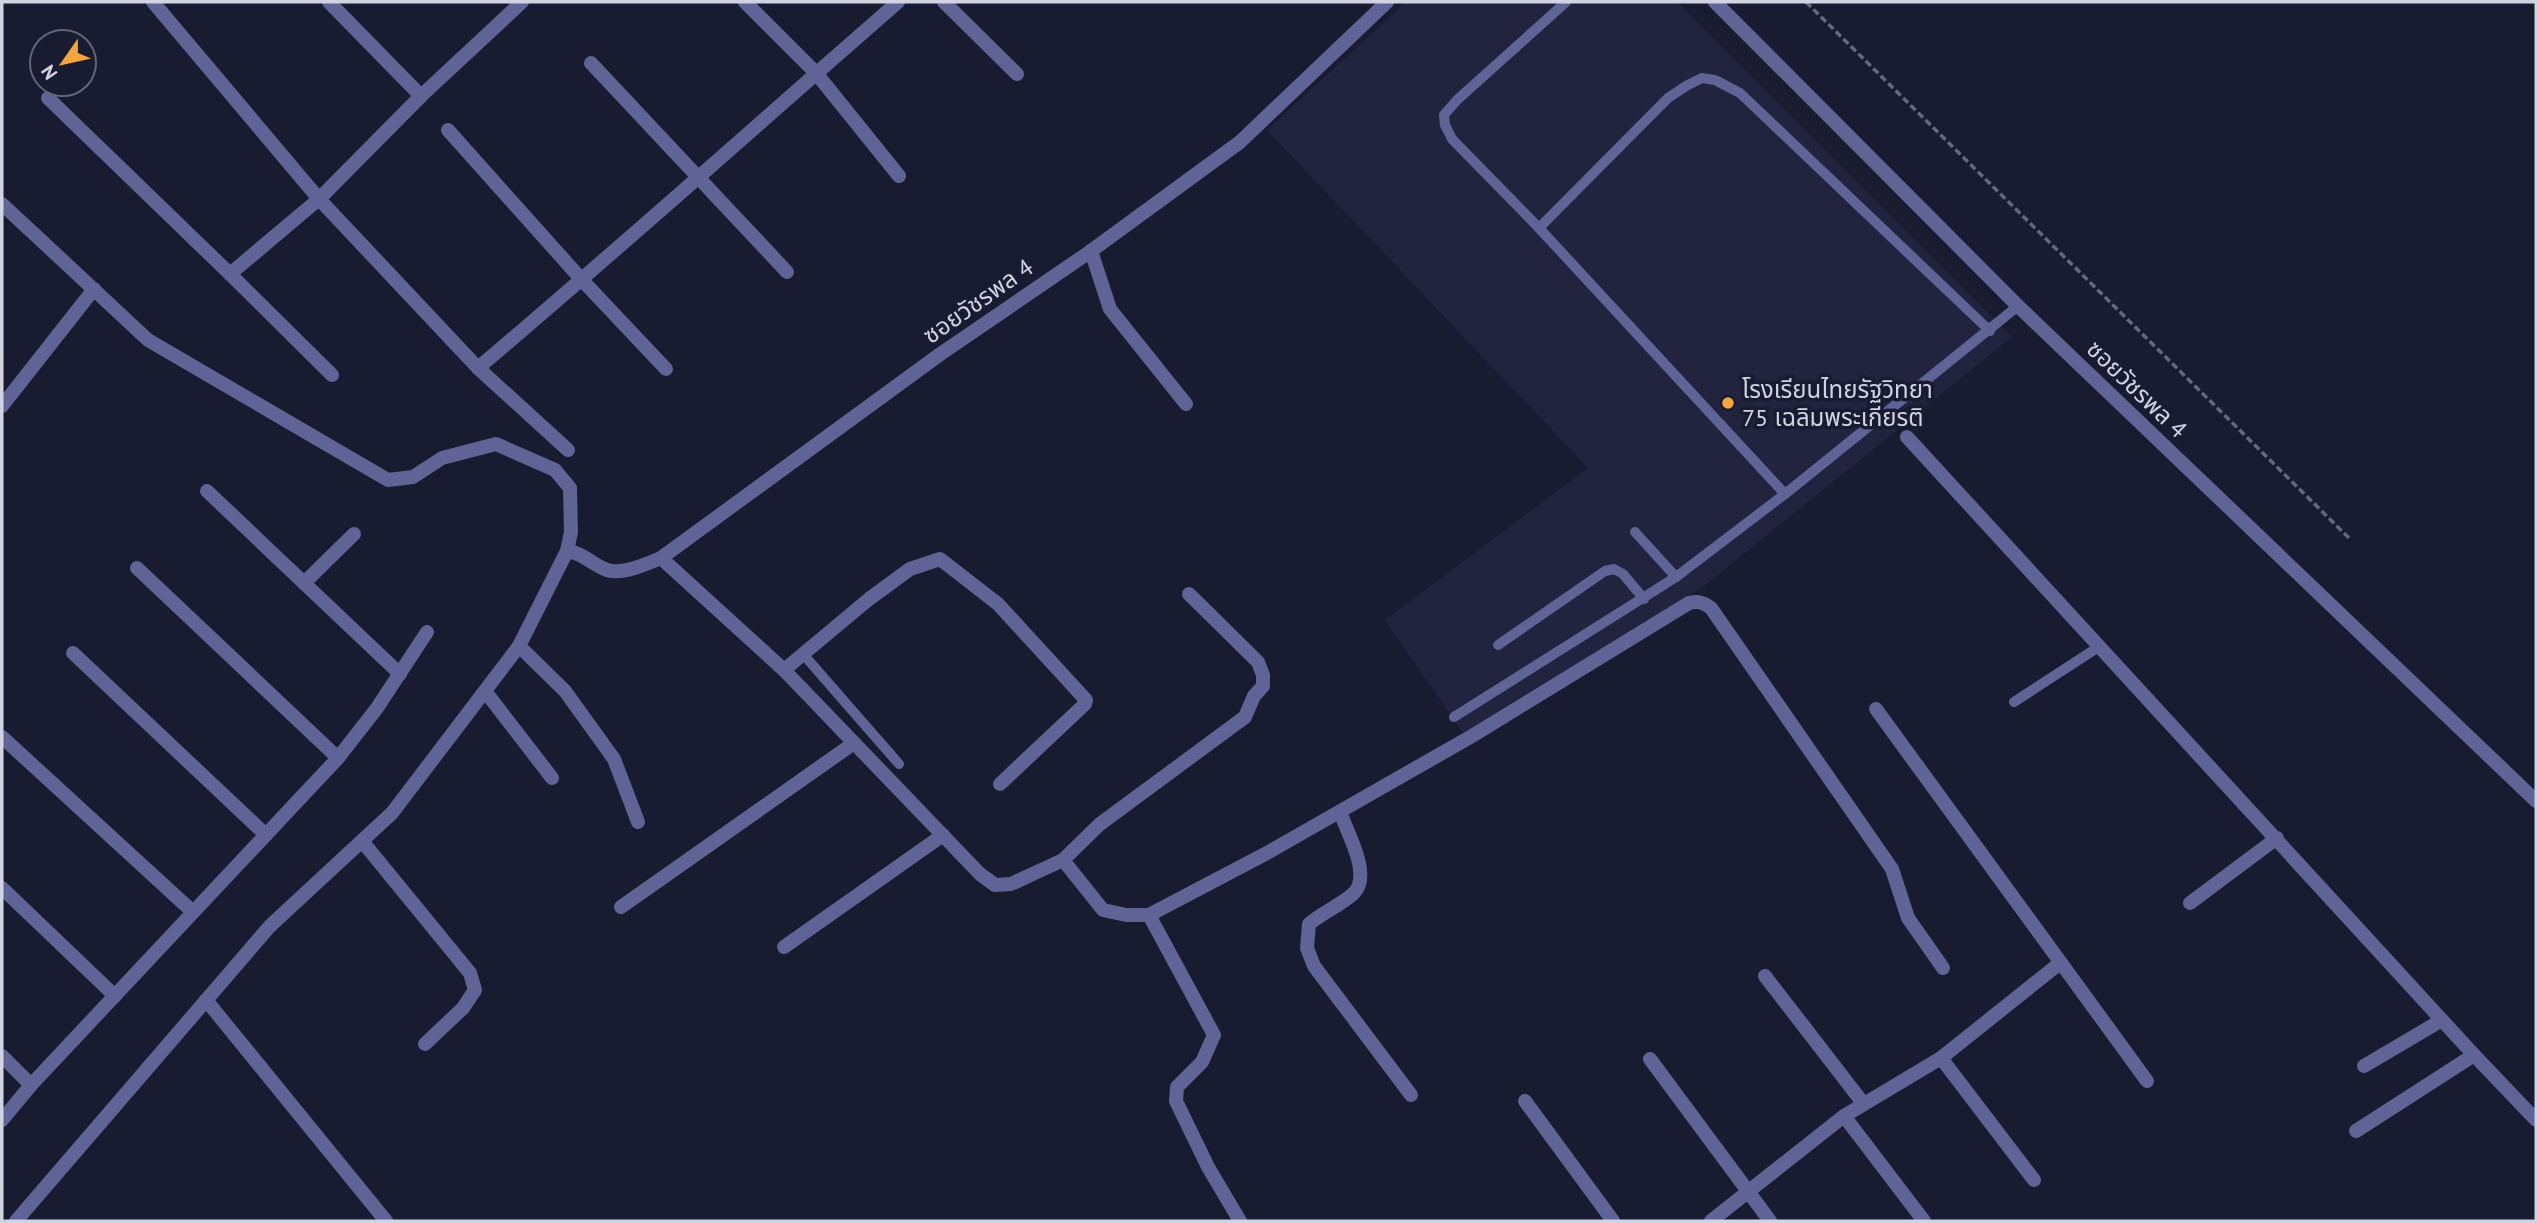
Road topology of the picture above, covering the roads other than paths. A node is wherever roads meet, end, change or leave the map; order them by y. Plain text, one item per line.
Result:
1 (153, 2) edge
2 (329, 2) edge
3 (745, 2) edge
4 (898, 2) edge
5 (944, 2) edge
6 (1387, 2) edge
7 (1566, 2) edge
8 (1715, 2) edge
9 (519, 3) edge
10 (591, 63) dead end
11 (816, 73) junction
12 (1017, 74) dead end
13 (421, 96) junction
14 (48, 98) dead end
15 (448, 130) dead end
16 (899, 176) dead end
17 (698, 177) junction
18 (319, 199) junction
19 (2, 204) edge
20 (1539, 228) junction
21 (1091, 251) junction
22 (787, 272) dead end
23 (230, 274) junction
24 (582, 280) junction
25 (94, 289) junction
26 (2018, 306) junction
27 (1990, 331) junction
28 (478, 368) junction
29 (666, 369) dead end
30 (332, 375) dead end
31 (1185, 404) dead end
32 (2, 406) edge
33 (1908, 438) dead end
34 (568, 450) dead end
35 (207, 491) dead end
36 (1784, 494) junction
37 (1635, 532) dead end
38 (354, 534) dead end
39 (567, 551) junction
40 (661, 558) junction
41 (137, 568) dead end
42 (1676, 577) junction
43 (304, 583) junction
44 (1189, 594) dead end
45 (1644, 599) junction
46 (426, 632) dead end
47 (1498, 645) dead end
48 (519, 646) junction
49 (2100, 646) junction
50 (73, 653) dead end
51 (803, 654) junction
52 (784, 670) junction
53 (400, 674) junction
54 (485, 691) junction
55 (2014, 702) dead end
56 (1876, 709) dead end
57 (1454, 717) dead end
58 (2, 737) edge
59 (854, 743) junction
60 (338, 758) junction
61 (899, 764) dead end
62 (552, 778) dead end
63 (1000, 784) dead end
64 (2536, 801) edge
65 (1339, 812) junction
66 (638, 821) dead end
67 (266, 835) junction
68 (943, 835) junction
69 (2277, 838) junction
70 (362, 841) junction
71 (1063, 860) junction
72 (2, 887) edge
73 (2190, 903) dead end
74 (621, 907) dead end
75 (193, 912) junction
76 (1149, 915) junction
77 (784, 947) dead end
78 (2060, 963) junction
79 (1943, 968) dead end
80 (1765, 976) dead end
81 (115, 996) junction
82 (206, 1000) junction
83 (2442, 1020) junction
84 (425, 1044) dead end
85 (2474, 1055) junction
86 (2, 1056) edge
87 (1941, 1058) junction
88 (1650, 1059) dead end
89 (2364, 1066) dead end
90 (2147, 1081) dead end
91 (31, 1085) junction
92 (1411, 1096) dead end
93 (1525, 1101) dead end
94 (1863, 1103) junction
95 (1844, 1116) junction
96 (2, 1120) edge
97 (2536, 1120) edge
98 (2356, 1131) dead end
99 (2034, 1180) dead end
100 (1747, 1192) junction
101 (16, 1221) edge
102 (386, 1221) edge
103 (1240, 1221) edge
104 (1613, 1221) edge
105 (1710, 1221) edge
106 (1770, 1221) edge
107 (1924, 1221) edge

1 - 18 street
2 - 13 street
3 - 11 street
4 - 11 street
5 - 12 street
6 - 21 street, ซอยวัชรพล 4
7 - 20 lane
8 - 26 street, ซอยวัชรพล 4
9 - 13 street
10 - 17 street
11 - 16 street
11 - 17 street
13 - 18 street
14 - 23 street
15 - 24 street
17 - 22 street
17 - 24 street
18 - 23 street
18 - 28 street
19 - 25 street
20 - 27 lane
20 - 36 lane
21 - 31 street
21 - 40 street, ซอยวัชรพล 4
23 - 30 street
24 - 28 street
24 - 29 street
25 - 32 street
25 - 39 street
26 - 27 lane
26 - 64 street, ซอยวัชรพล 4
27 - 36 lane
28 - 34 street
33 - 49 street
35 - 43 street
36 - 42 lane
37 - 42 lane
38 - 43 street
39 - 40 street, ซอยวัชรพล 4
39 - 48 street
40 - 52 street
41 - 60 street
42 - 45 lane
43 - 53 street
44 - 71 street
45 - 47 lane
45 - 57 lane
46 - 53 street
48 - 54 street
48 - 66 street
49 - 55 lane
49 - 69 street
50 - 67 street
51 - 52 street
51 - 61 lane
51 - 63 street
52 - 59 street
53 - 60 street
54 - 62 street
54 - 70 street
56 - 78 street
58 - 75 street
59 - 68 street
59 - 74 street
60 - 67 street
65 - 76 street
65 - 79 street
65 - 92 street
67 - 75 street
68 - 71 street
68 - 77 street
69 - 73 street
69 - 83 street
70 - 82 street
70 - 84 street
71 - 76 street
72 - 81 street
75 - 81 street
76 - 103 street
78 - 87 street
78 - 90 street
80 - 94 street
81 - 91 street
82 - 101 street
82 - 102 street
83 - 85 street
83 - 89 street
85 - 97 street
85 - 98 street
86 - 91 street
87 - 94 street
87 - 99 street
88 - 100 street
91 - 96 street
93 - 104 street
94 - 95 street
95 - 100 street
95 - 107 street
100 - 105 street
100 - 106 street

